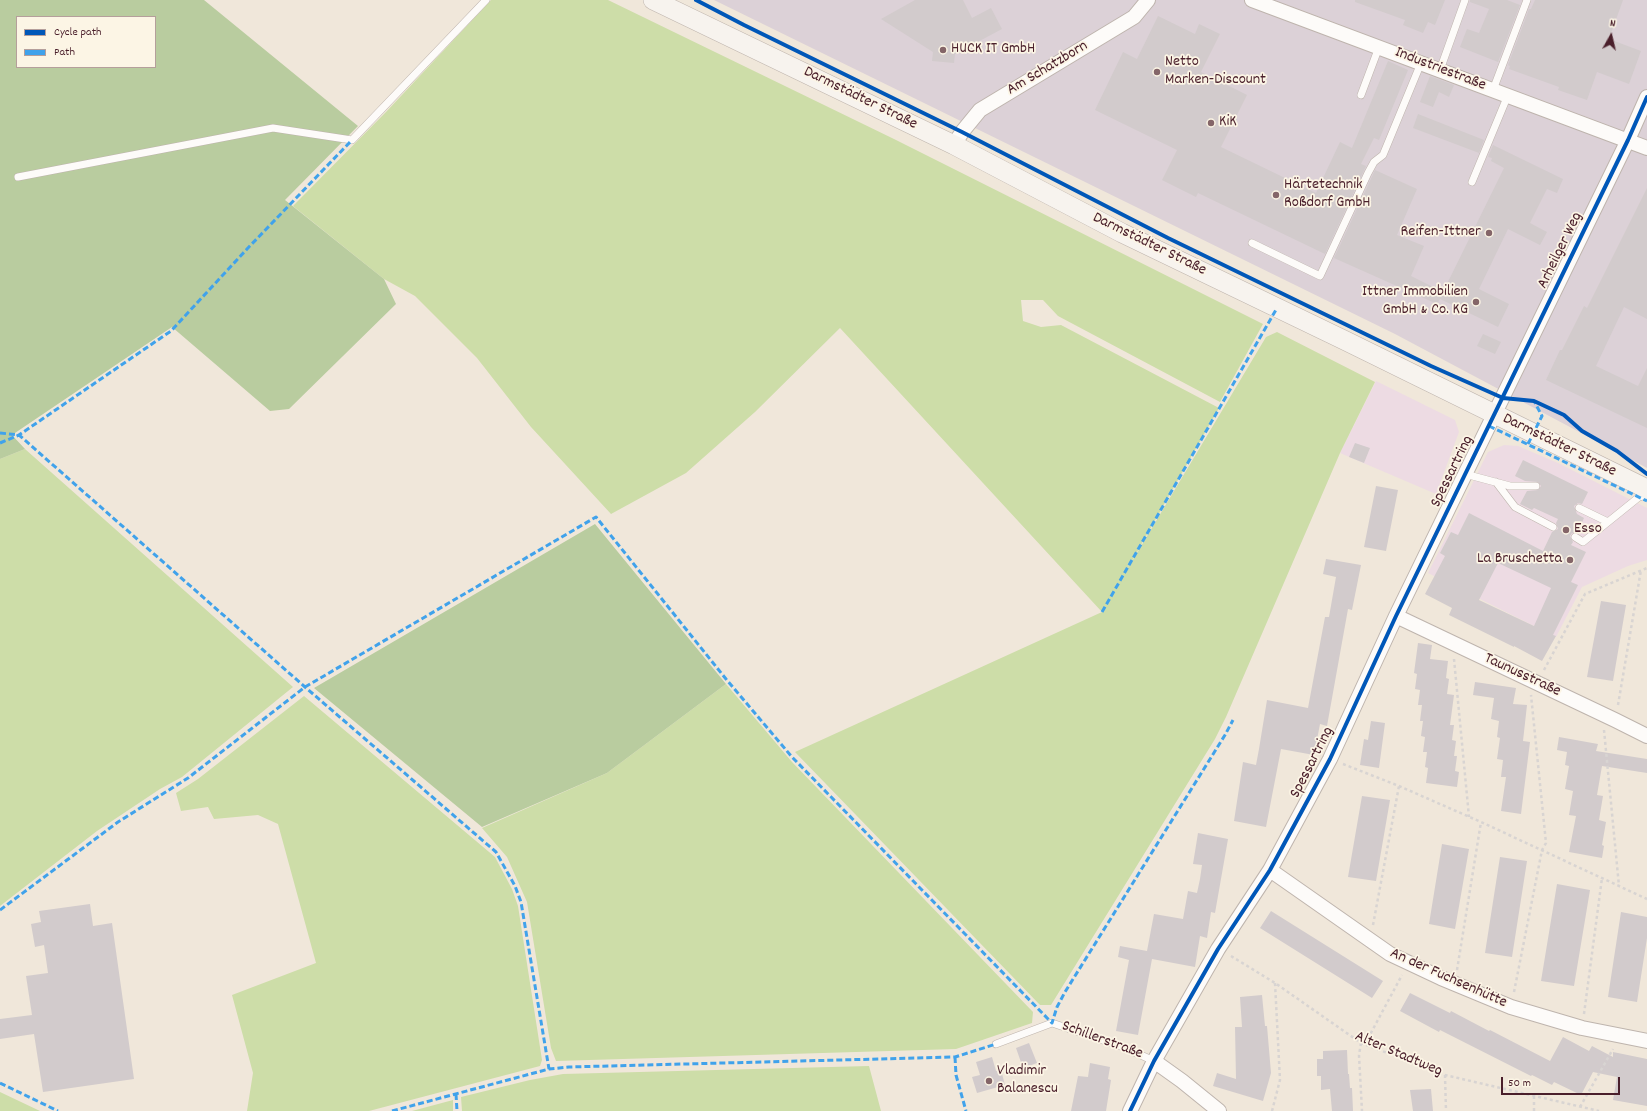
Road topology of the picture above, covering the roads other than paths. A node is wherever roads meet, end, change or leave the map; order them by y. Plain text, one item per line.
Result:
1 (486, 0) edge
2 (653, 0) edge
3 (1148, 0) edge
4 (1252, 0) edge
5 (1465, 0) edge
6 (1527, 0) edge
7 (1379, 47) junction
8 (1421, 63) junction
9 (1440, 70) junction
10 (1494, 90) junction
11 (1361, 95) dead end
12 (1508, 95) junction
13 (1647, 97) edge
14 (1628, 140) junction
15 (954, 145) junction
16 (1647, 148) edge
17 (18, 177) dead end
18 (1472, 182) dead end
19 (1252, 243) dead end
20 (1494, 415) junction
21 (1465, 474) junction
22 (1496, 482) junction
23 (1536, 486) dead end
24 (1647, 489) edge
25 (1647, 495) edge
26 (1579, 508) dead end
27 (1608, 522) junction
28 (1553, 526) dead end
29 (1575, 537) dead end
30 (1396, 616) junction
31 (1647, 736) edge
32 (1270, 870) junction
33 (1647, 1041) edge
34 (996, 1044) dead end
35 (1154, 1061) junction
36 (1130, 1111) edge
37 (1219, 1111) edge

1 - 17 lane
2 - 15 main road, Darmstädter Straße
3 - 15 street, Am Schatzborn
4 - 7 street, Industriestraße
5 - 9 lane
6 - 10 lane
7 - 8 street, Industriestraße
7 - 11 lane
8 - 9 street, Industriestraße
8 - 19 lane
9 - 10 street, Industriestraße
10 - 12 street, Industriestraße
12 - 14 street, Industriestraße
12 - 18 lane
13 - 14 street, Arheilger Weg
14 - 16 street, Industriestraße
14 - 20 street, Arheilger Weg
15 - 20 main road, Darmstädter Straße
20 - 21 street, Spessartring
20 - 24 main road, Darmstädter Straße
21 - 22 lane
21 - 30 street, Spessartring
22 - 23 lane
22 - 28 lane
25 - 27 lane
26 - 27 lane
27 - 29 lane
30 - 31 street, Taunusstraße
30 - 32 street, Spessartring
32 - 33 street, An der Fuchsenhütte
32 - 35 street, Spessartring
34 - 35 lane, Schillerstraße
35 - 36 street, Spessartring
35 - 37 street, Schillerstraße

